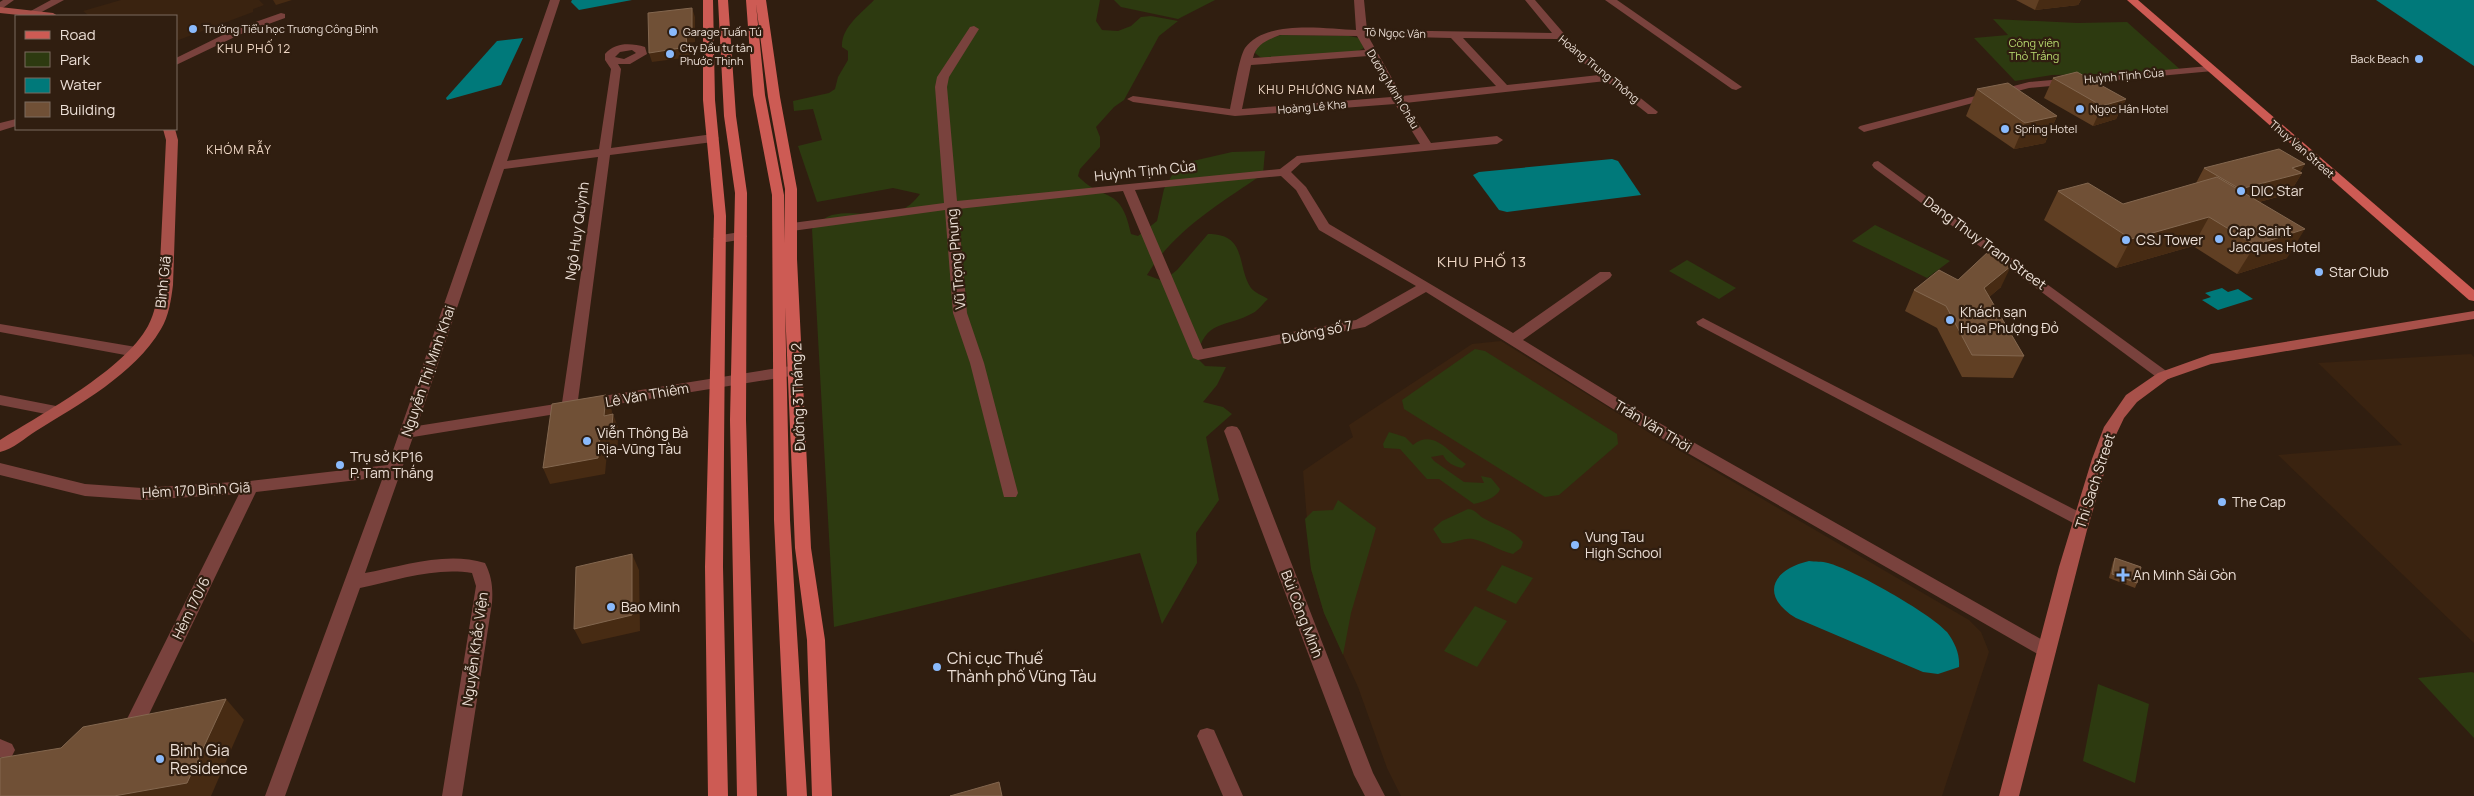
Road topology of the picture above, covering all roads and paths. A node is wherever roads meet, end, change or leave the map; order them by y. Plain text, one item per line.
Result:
1 (9, 0) edge
2 (59, 0) edge
3 (555, 0) edge
4 (708, 0) edge
5 (723, 0) edge
6 (751, 0) edge
7 (761, 0) edge
8 (1359, 0) edge
9 (1530, 0) edge
10 (1610, 0) edge
11 (2132, 0) edge
12 (0, 9) edge
13 (32, 13) junction
14 (46, 15) edge
15 (281, 16) dead end
16 (758, 24) junction
17 (726, 26) junction
18 (708, 28) junction
19 (974, 29) dead end
20 (1360, 32) junction
21 (1454, 35) junction
22 (1559, 36) junction
23 (1371, 53) junction
24 (610, 60) dead end
25 (178, 61) edge
26 (1246, 62) junction
27 (2209, 69) junction
28 (1610, 77) junction
29 (1736, 87) dead end
30 (1505, 89) junction
31 (1133, 99) dead end
32 (1398, 100) junction
33 (1652, 112) dead end
34 (1236, 113) junction
35 (15, 122) edge
36 (0, 127) edge
37 (1864, 128) dead end
38 (169, 130) edge
39 (713, 138) junction
40 (1497, 140) dead end
41 (1428, 147) junction
42 (603, 152) junction
43 (1878, 165) dead end
44 (500, 166) junction
45 (1284, 172) junction
46 (1128, 188) junction
47 (951, 206) junction
48 (787, 232) junction
49 (740, 236) junction
50 (720, 239) junction
51 (1606, 275) dead end
52 (1426, 286) junction
53 (2474, 296) edge
54 (2474, 315) edge
55 (1703, 322) dead end
56 (0, 328) edge
57 (1513, 340) junction
58 (136, 352) junction
59 (797, 370) junction
60 (780, 373) junction
61 (2164, 376) junction
62 (738, 380) junction
63 (716, 384) junction
64 (0, 400) edge
65 (569, 408) junction
66 (56, 411) junction
67 (1232, 431) dead end
68 (407, 433) junction
69 (0, 447) edge
70 (0, 468) edge
71 (395, 470) junction
72 (250, 487) junction
73 (1010, 493) dead end
74 (2081, 520) junction
75 (355, 582) junction
76 (2047, 652) junction
77 (132, 729) edge
78 (1207, 736) dead end
79 (275, 796) edge
80 (452, 796) edge
81 (718, 796) edge
82 (748, 796) edge
83 (797, 796) edge
84 (822, 796) edge
85 (1233, 796) edge
86 (1375, 796) edge
87 (2009, 796) edge

1 - 12 street
2 - 13 street
3 - 44 street, Nguyễn Thị Minh Khai
4 - 18 main road
5 - 17 main road
6 - 16 main road, Đường 3 Tháng 2
7 - 16 main road, Đường 3 Tháng 2
8 - 20 street, Dương Minh Châu
9 - 22 street, Hoàng Trung Thông
10 - 29 street
11 - 27 main road, Thuy Van Street
12 - 13 street
13 - 14 street
15 - 25 street
16 - 48 main road, Đường 3 Tháng 2
17 - 18 street
17 - 49 main road
18 - 39 main road
19 - 47 street, Vũ Trọng Phụng
20 - 21 street, Tô Ngọc Vân
20 - 23 street, Dương Minh Châu
20 - 26 street, Tô Ngọc Vân
21 - 22 street, Tô Ngọc Vân
21 - 30 street
22 - 28 street, Hoàng Trung Thông
23 - 26 street, Tô Ngọc Vân
23 - 32 street, Dương Minh Châu
24 - 42 street, Ngô Huy Quỳnh
26 - 34 street, Tô Ngọc Vân
27 - 37 street, Huỳnh Tịnh Của
27 - 53 main road, Thuy Van Street
28 - 30 street, Hoàng Lê Kha
28 - 33 street, Hoàng Trung Thông
30 - 32 street, Hoàng Lê Kha
31 - 34 street, Hoàng Lê Kha
32 - 34 street, Hoàng Lê Kha
32 - 41 street, Dương Minh Châu
35 - 36 street
38 - 58 street, Bình Giã
39 - 42 street
39 - 50 main road
40 - 41 street, Huỳnh Tịnh Của
41 - 45 street, Huỳnh Tịnh Của
42 - 44 street
42 - 65 street, Ngô Huy Quỳnh
43 - 61 street, Dang Thuy Tram Street
44 - 68 street, Nguyễn Thị Minh Khai
45 - 46 street, Huỳnh Tịnh Của
45 - 52 street, Trần Văn Thời
46 - 47 street, Huỳnh Tịnh Của
46 - 52 street, Đường số 7
47 - 48 street, Huỳnh Tịnh Của
47 - 73 street, Vũ Trọng Phụng
48 - 59 main road, Đường 3 Tháng 2
48 - 60 main road, Đường 3 Tháng 2
49 - 50 street
49 - 62 main road
50 - 63 main road
51 - 57 street
52 - 57 street, Trần Văn Thời
54 - 61 street, Thi Sach Street
55 - 74 street
56 - 58 street
57 - 76 street, Trần Văn Thời
58 - 66 street, Bình Giã
59 - 60 street, Lê Văn Thiêm
59 - 84 main road, Đường 3 Tháng 2
60 - 62 street, Lê Văn Thiêm
60 - 83 main road, Đường 3 Tháng 2
61 - 74 street, Thi Sach Street
62 - 63 street, Lê Văn Thiêm
62 - 82 main road
63 - 65 street, Lê Văn Thiêm
63 - 81 main road
64 - 66 street
65 - 68 street, Lê Văn Thiêm
66 - 69 street, Bình Giã
67 - 86 street, Bùi Công Minh
68 - 71 street, Nguyễn Thị Minh Khai
70 - 72 street, Hẻm 170 Bình Giã
71 - 72 street, Hẻm 170 Bình Giã
71 - 75 street, Nguyễn Thị Minh Khai
72 - 77 street, Hẻm 170/6
74 - 76 street, Thi Sach Street
75 - 79 street, Nguyễn Thị Minh Khai
75 - 80 street, Nguyễn Khắc Viện
76 - 87 street, Thi Sach Street
78 - 85 street

